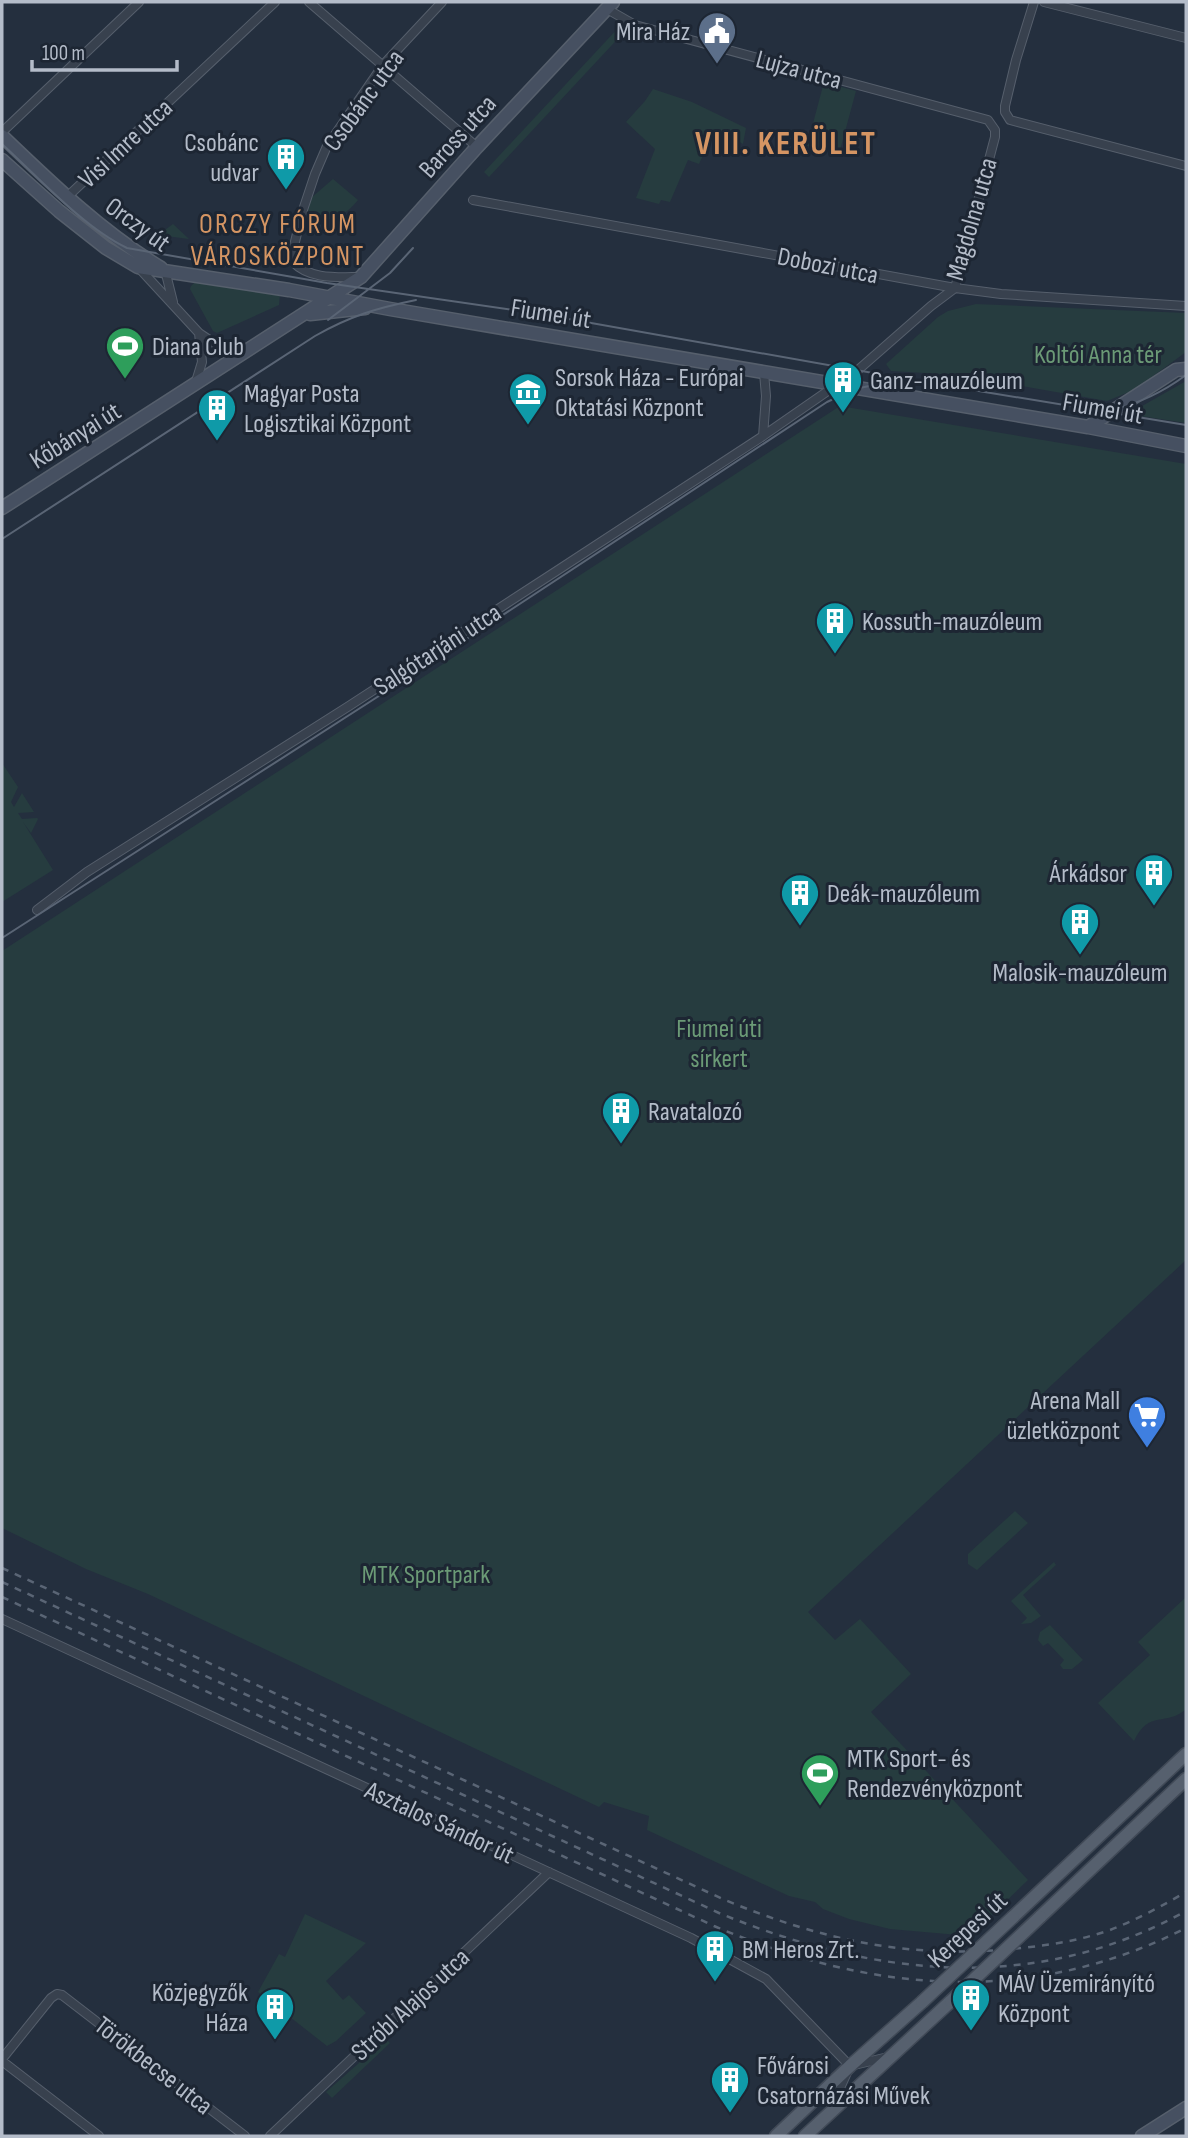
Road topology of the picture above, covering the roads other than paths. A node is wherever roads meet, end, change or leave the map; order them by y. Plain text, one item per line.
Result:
1 (139, 2) edge
2 (275, 2) edge
3 (309, 2) edge
4 (442, 2) edge
5 (1034, 2) edge
6 (1044, 2) edge
7 (610, 5) edge
8 (1186, 38) edge
9 (383, 65) junction
10 (993, 125) joint
11 (2, 134) edge
12 (477, 146) junction
13 (2, 160) edge
14 (1186, 166) edge
15 (67, 197) junction
16 (473, 200) dead end
17 (138, 267) junction
18 (164, 270) junction
19 (361, 277) junction
20 (955, 288) junction
21 (160, 290) junction
22 (331, 297) junction
23 (174, 305) junction
24 (1186, 306) edge
25 (390, 309) junction
26 (302, 315) junction
27 (199, 333) junction
28 (242, 355) junction
29 (1186, 369) edge
30 (764, 373) junction
31 (195, 385) junction
32 (836, 386) junction
33 (1088, 428) junction
34 (763, 436) junction
35 (1186, 446) edge
36 (2, 508) edge
37 (37, 910) dead end
38 (2, 1619) edge
39 (1186, 1754) edge
40 (1186, 1779) edge
41 (549, 1872) junction
42 (889, 2057) junction
43 (2, 2060) edge
44 (850, 2066) junction
45 (1186, 2108) edge
46 (828, 2114) junction
47 (99, 2136) edge
48 (245, 2136) edge
49 (270, 2136) edge
50 (776, 2136) edge
51 (805, 2136) edge
52 (1142, 2136) edge

1 - 11 street
2 - 15 street, Visi Imre utca
3 - 9 street
4 - 9 street, Csobánc utca
5 - 14 street
6 - 8 street
7 - 10 street, Lujza utca
7 - 12 main road, Baross utca
9 - 12 street
9 - 19 street, Csobánc utca
10 - 20 street, Magdolna utca
11 - 15 main road, Orczy út
12 - 19 main road, Baross utca
13 - 17 main road, Orczy út
15 - 18 main road, Orczy út
16 - 20 street, Dobozi utca
17 - 18 main road, Orczy út
17 - 21 street
18 - 21 street
18 - 22 main road, Fiumei út
18 - 23 street
19 - 22 main road, Baross utca
20 - 24 street, Dobozi utca
20 - 32 street, Magdolna utca
21 - 23 street
22 - 25 main road, Fiumei út
22 - 26 main road, Baross utca
23 - 27 street
25 - 26 main road
25 - 30 main road, Fiumei út
26 - 28 main road, Kőbányai út
27 - 28 street
27 - 31 street
28 - 31 main road, Kőbányai út
29 - 33 main road
30 - 32 main road, Fiumei út
30 - 34 street
31 - 36 main road, Kőbányai út
32 - 33 main road, Fiumei út
32 - 34 street, Salgótarjáni utca
33 - 35 main road, Fiumei út
34 - 37 street, Salgótarjáni utca
38 - 41 street, Asztalos Sándor út
39 - 44 main road, Kerepesi út, bridge
40 - 42 main road, Kerepesi út, bridge
41 - 44 street, Asztalos Sándor út
41 - 49 street, Stróbl Alajos utca
42 - 44 street
42 - 46 main road, Kerepesi út
43 - 47 street
43 - 48 street, Törökbecse utca
44 - 46 street
44 - 50 main road, Kerepesi út
45 - 52 main road
46 - 51 main road, Kerepesi út

